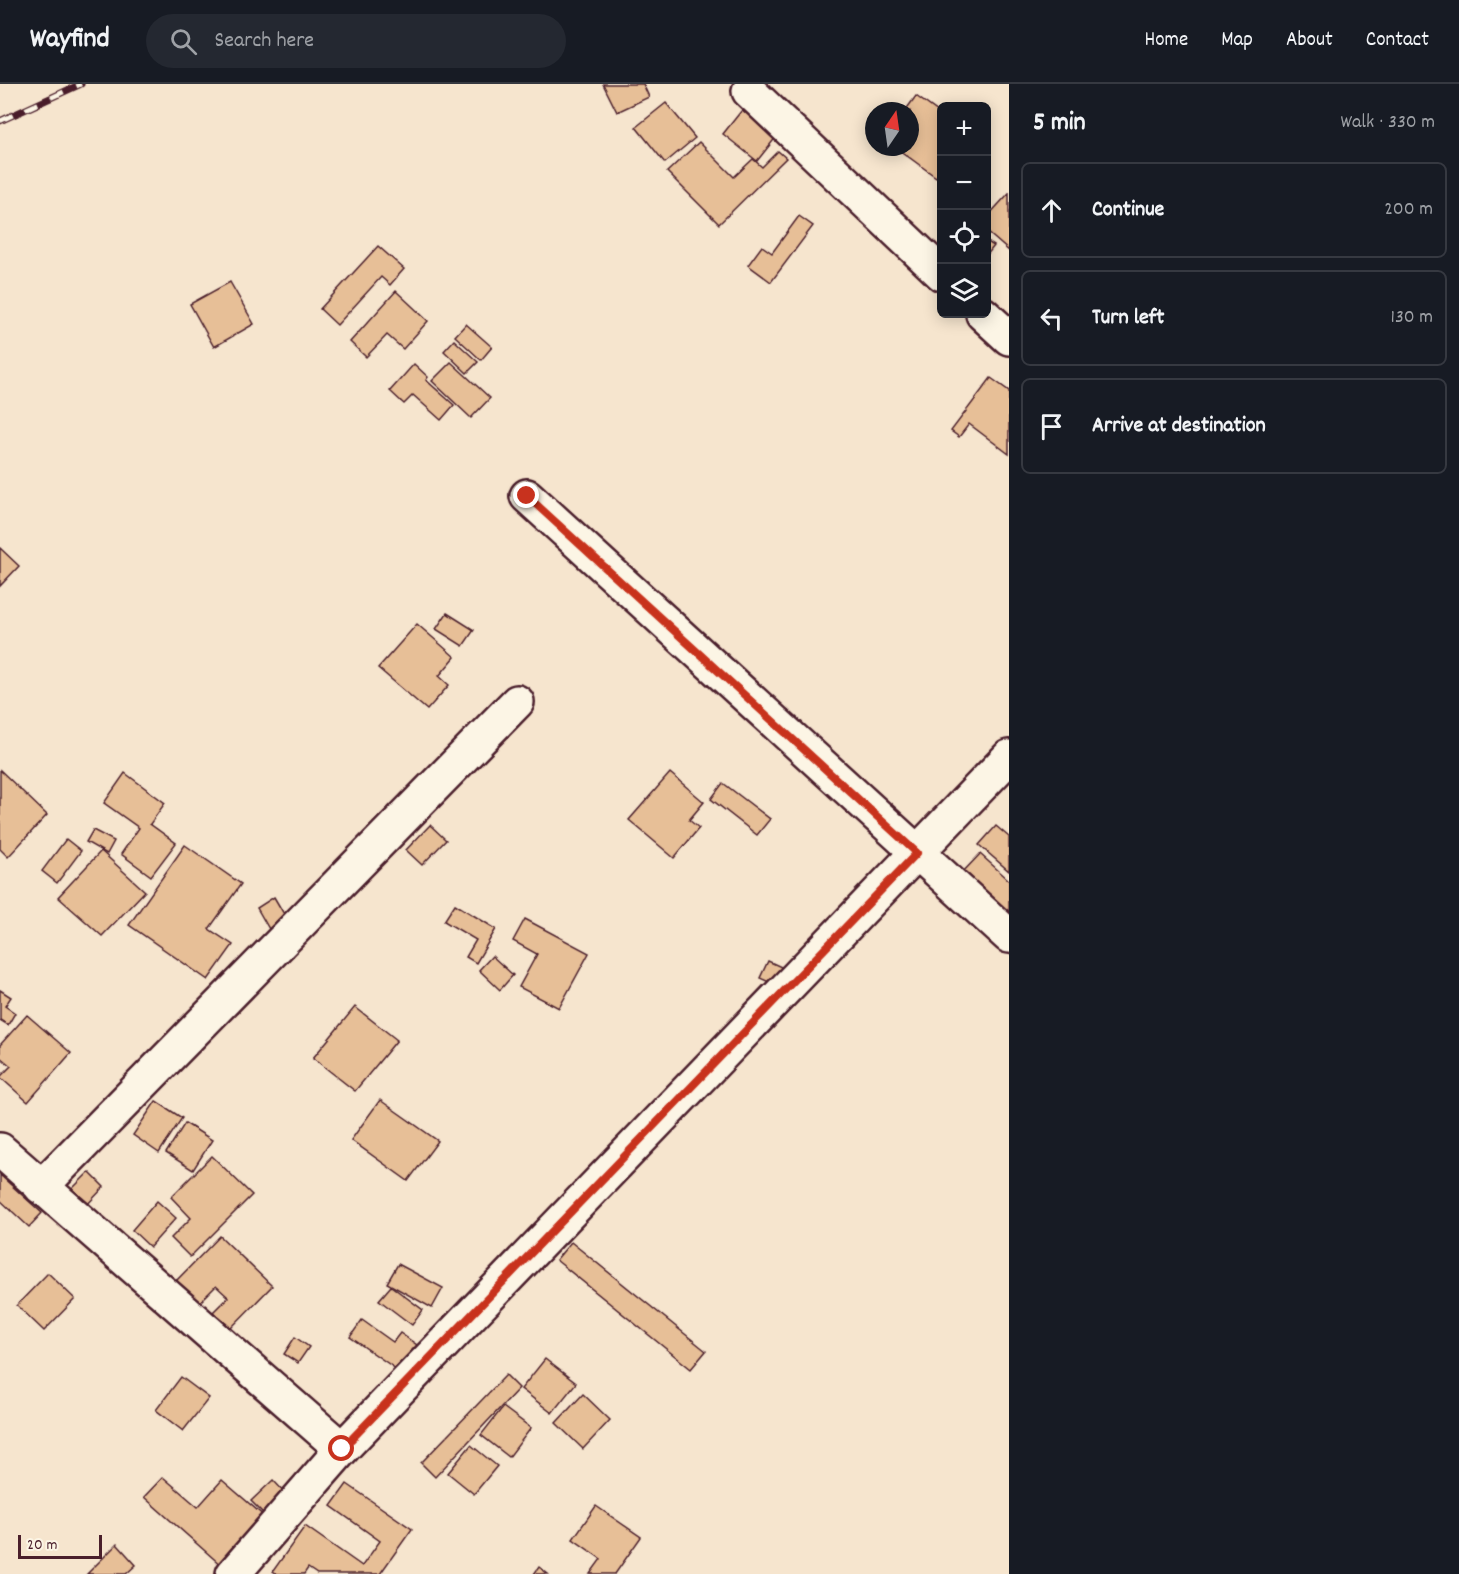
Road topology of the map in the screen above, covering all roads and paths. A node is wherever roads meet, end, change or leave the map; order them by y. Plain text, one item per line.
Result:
1 (749, 91) dead end
2 (937, 269) edge
3 (987, 318) edge
4 (1009, 338) edge
5 (527, 496) dead end
6 (517, 702) dead end
7 (1009, 757) edge
8 (917, 853) junction
9 (1009, 936) edge
10 (0, 1150) edge
11 (41, 1186) junction
12 (342, 1449) junction
13 (232, 1574) edge

1 - 2 street
3 - 4 street
5 - 8 street
6 - 11 street
7 - 8 street
8 - 9 street
8 - 12 street
10 - 11 street
11 - 12 street
12 - 13 street

